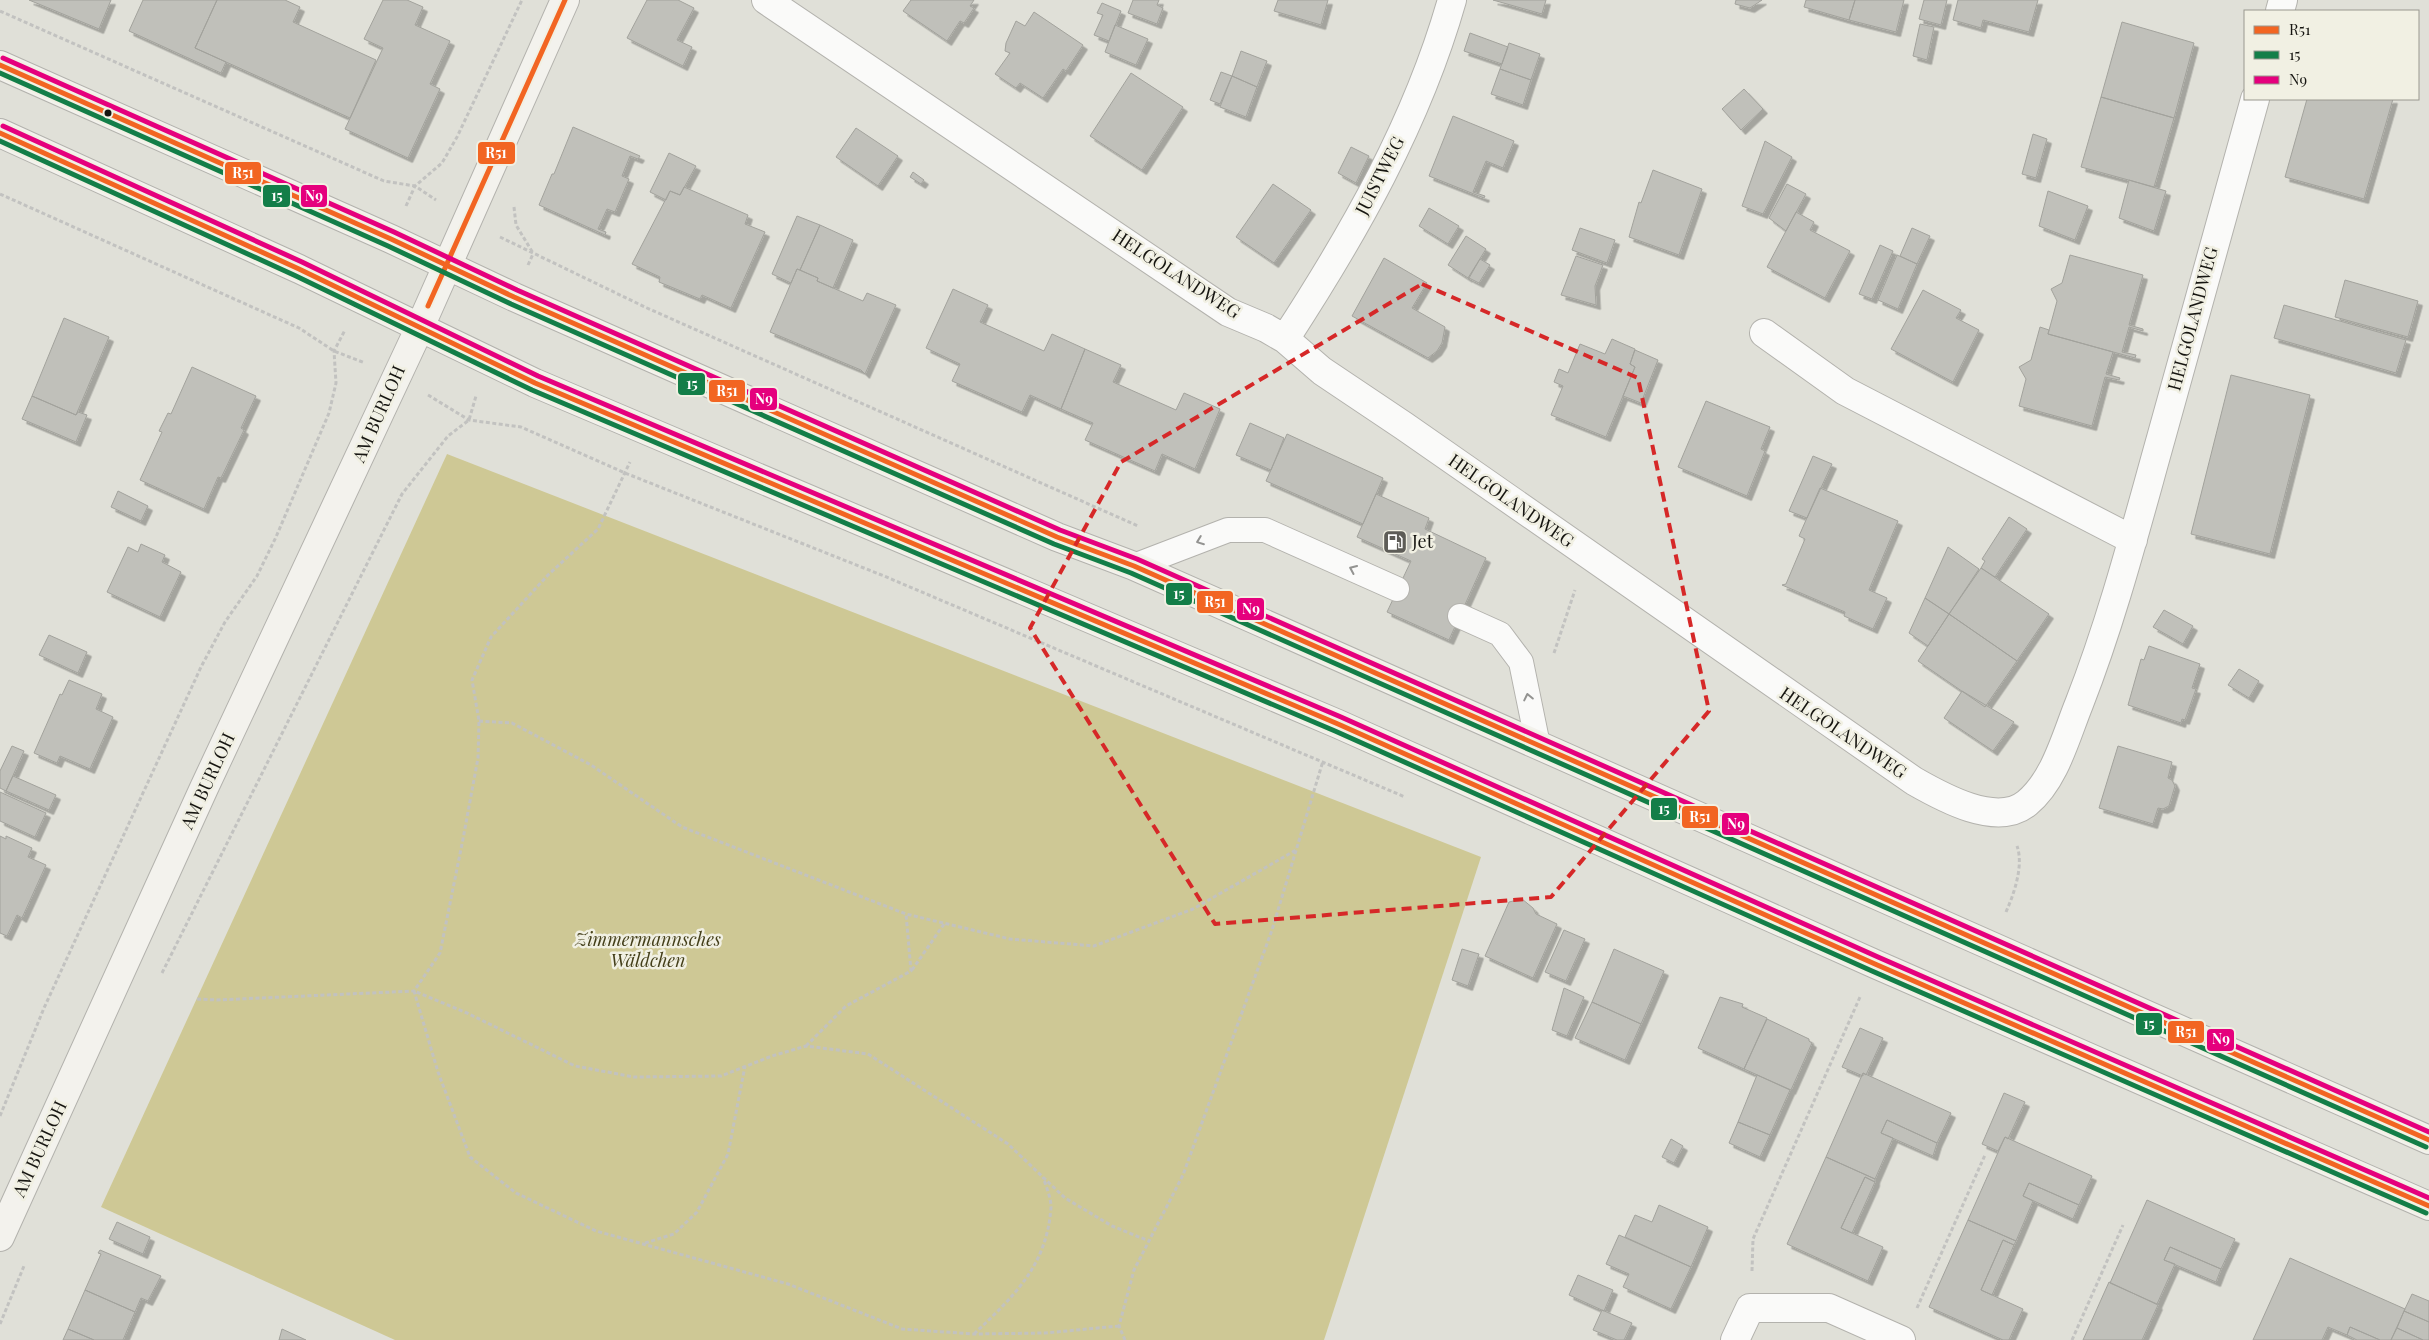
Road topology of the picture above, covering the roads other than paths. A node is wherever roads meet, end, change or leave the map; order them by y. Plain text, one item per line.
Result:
1 (566, 0) edge
2 (766, 0) edge
3 (1452, 0) edge
4 (0, 65) edge
5 (2255, 100) edge
6 (0, 132) edge
7 (446, 266) junction
8 (420, 327) junction
9 (1764, 333) dead end
10 (1284, 339) junction
11 (2133, 540) junction
12 (1134, 566) junction
13 (1397, 589) dead end
14 (1460, 616) dead end
15 (1538, 744) junction
16 (2429, 1140) edge
17 (2429, 1206) edge
18 (0, 1237) edge
19 (1735, 1340) edge
20 (1901, 1340) edge

1 - 7 main road, AM BURLOH
2 - 10 street, HELGOLANDWEG
3 - 10 street, JUISTWEG
4 - 7 main road
5 - 11 street, HELGOLANDWEG
6 - 8 main road
7 - 8 main road, AM BURLOH
7 - 12 main road
8 - 17 main road
8 - 18 main road, AM BURLOH
9 - 11 street
10 - 11 street, HELGOLANDWEG
13 -> 12 lane
12 - 15 main road
15 -> 14 lane
15 - 16 main road
19 - 20 street

